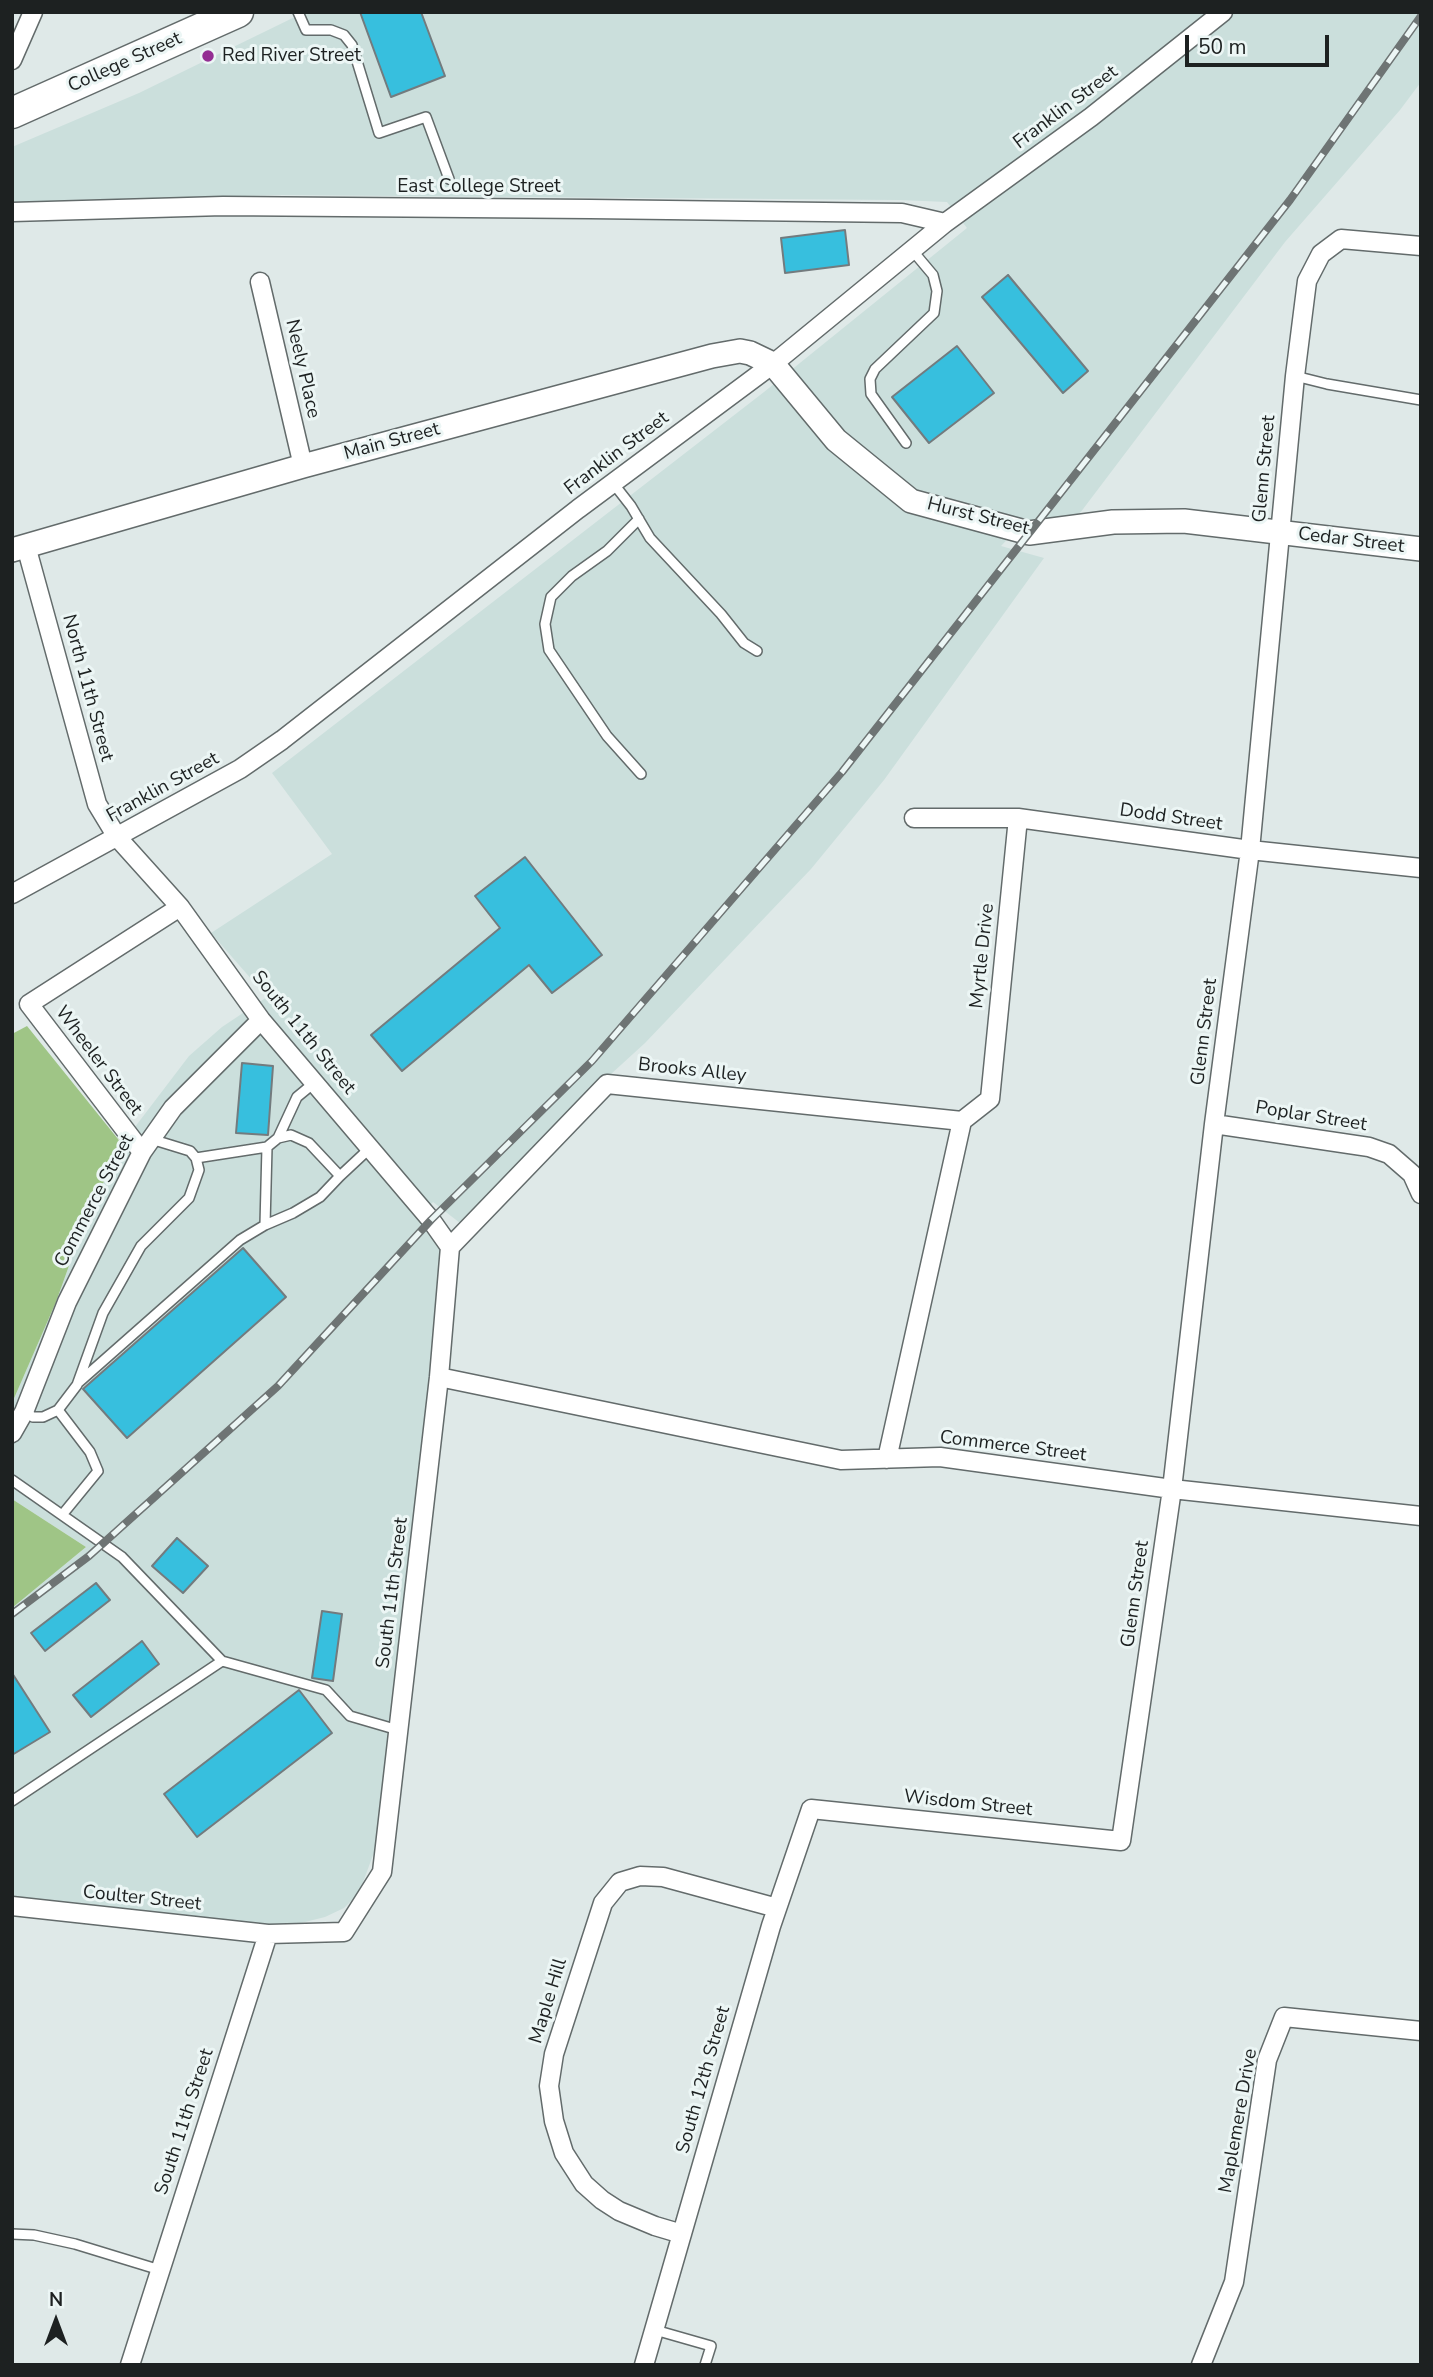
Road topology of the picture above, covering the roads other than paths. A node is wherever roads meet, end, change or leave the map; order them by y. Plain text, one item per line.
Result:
1 (33, 12) edge
2 (238, 12) edge
3 (298, 12) edge
4 (1223, 12) edge
5 (12, 60) edge
6 (12, 113) edge
7 (449, 179) dead end
8 (12, 212) edge
9 (945, 223) junction
10 (1421, 246) edge
11 (912, 250) junction
12 (260, 282) dead end
13 (773, 364) junction
14 (1295, 376) junction
15 (1421, 400) edge
16 (906, 443) dead end
17 (303, 466) junction
18 (613, 483) junction
19 (639, 519) junction
20 (1281, 532) junction
21 (19, 548) edge
22 (1421, 550) edge
23 (757, 651) dead end
24 (641, 774) dead end
25 (914, 818) dead end
26 (1018, 818) junction
27 (117, 837) junction
28 (1250, 850) junction
29 (1421, 868) edge
30 (12, 894) edge
31 (180, 907) junction
32 (261, 1020) junction
33 (314, 1083) junction
34 (962, 1121) junction
35 (1214, 1124) junction
36 (278, 1138) junction
37 (146, 1146) junction
38 (267, 1147) junction
39 (370, 1148) junction
40 (196, 1158) junction
41 (340, 1176) junction
42 (1421, 1195) edge
43 (265, 1225) junction
44 (450, 1247) junction
45 (439, 1377) junction
46 (77, 1385) junction
47 (58, 1410) junction
48 (24, 1412) junction
49 (12, 1433) edge
50 (887, 1459) junction
51 (12, 1480) edge
52 (1172, 1489) junction
53 (62, 1515) junction
54 (1421, 1516) edge
55 (222, 1661) junction
56 (398, 1730) junction
57 (12, 1801) edge
58 (811, 1809) joint
59 (1121, 1841) joint
60 (12, 1906) edge
61 (777, 1908) junction
62 (268, 1934) junction
63 (1421, 2031) edge
64 (12, 2234) edge
65 (682, 2234) junction
66 (160, 2270) junction
67 (655, 2330) junction
68 (130, 2365) edge
69 (644, 2365) edge
70 (705, 2365) edge
71 (1201, 2365) edge

1 - 5 street
2 - 6 main road, College Street
3 - 7 lane
4 - 9 street, Franklin Street
8 - 9 street, East College Street
9 - 11 street, Franklin Street
10 - 14 street, Glenn Street
11 - 13 street, Franklin Street
11 - 16 lane
12 - 17 street, Neely Place
13 - 17 street, Main Street
13 - 18 street, Franklin Street
13 - 20 street, Hurst Street
14 - 15 lane
14 - 20 street, Glenn Street
17 - 21 street, Main Street
18 - 19 lane
18 - 27 street, Franklin Street
19 - 23 lane
19 - 24 lane
20 - 22 street, Cedar Street
20 - 28 street, Glenn Street
21 - 27 street, North 11th Street
25 - 26 street, Dodd Street
26 - 28 street, Dodd Street
26 - 34 street, Myrtle Drive
27 - 30 street, Franklin Street
27 - 31 street, South 11th Street
28 - 29 street, Dodd Street
28 - 35 street, Glenn Street
31 - 32 street, South 11th Street
31 - 37 street, Wheeler Street
32 - 33 street, South 11th Street
32 - 37 street, Commerce Street
33 - 36 lane
33 - 39 street, South 11th Street
34 - 44 street, Brooks Alley
34 - 50 street
35 - 42 street, Poplar Street
35 - 52 street, Glenn Street
36 - 38 lane
36 - 41 lane
37 - 40 lane
37 - 48 street, Commerce Street
38 - 40 lane
38 - 43 lane
39 - 41 lane
39 - 44 street, South 11th Street
40 - 46 lane
41 - 43 lane
43 - 46 lane
44 - 45 street, South 11th Street
45 - 50 street, Commerce Street
45 - 56 street, South 11th Street
46 - 47 lane
47 - 48 lane
47 - 53 lane
48 - 49 street, Commerce Street
50 - 52 street, Commerce Street
51 - 53 lane
52 - 54 street, Commerce Street
52 - 59 street, Glenn Street
53 - 55 lane
55 - 56 lane
55 - 57 lane
56 - 62 street, South 11th Street
58 - 59 street, Wisdom Street
58 - 61 street, South 12th Street
60 - 62 street, Coulter Street
61 - 65 street, South 12th Street
61 - 65 street, Maple Hill
62 - 66 street, South 11th Street
63 - 71 street, Maplemere Drive
64 - 66 lane
65 - 67 street, South 12th Street
66 - 68 street, South 11th Street
67 - 69 street, South 12th Street
67 - 70 lane

